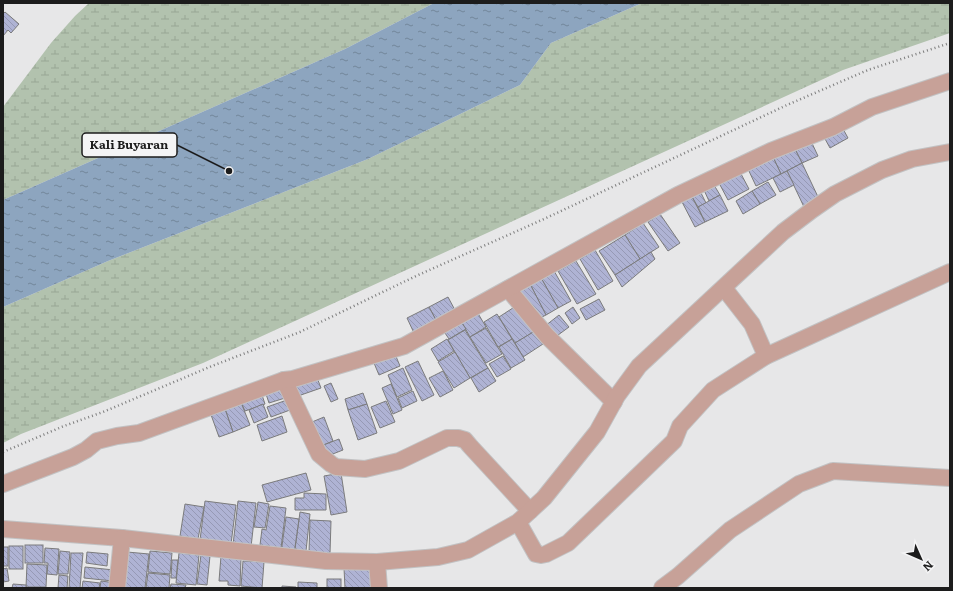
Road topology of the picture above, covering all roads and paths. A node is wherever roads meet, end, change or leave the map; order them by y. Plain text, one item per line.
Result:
1 (950, 43) edge
2 (950, 81) edge
3 (950, 152) edge
4 (950, 272) edge
5 (724, 288) junction
6 (508, 289) junction
7 (766, 356) junction
8 (284, 380) junction
9 (614, 402) junction
10 (3, 452) edge
11 (950, 478) edge
12 (3, 484) edge
13 (530, 511) junction
14 (518, 522) junction
15 (3, 528) edge
16 (122, 538) junction
17 (377, 562) junction
18 (117, 588) edge
19 (379, 588) edge
20 (662, 588) edge

1 - 10 path
2 - 6 street
3 - 5 street
4 - 7 street
5 - 7 street
5 - 9 street
6 - 8 street
6 - 9 street
7 - 14 street
8 - 12 street
8 - 13 street
9 - 13 street
11 - 20 street
13 - 14 street
14 - 17 street
15 - 16 street
16 - 17 street
16 - 18 street
17 - 19 street

